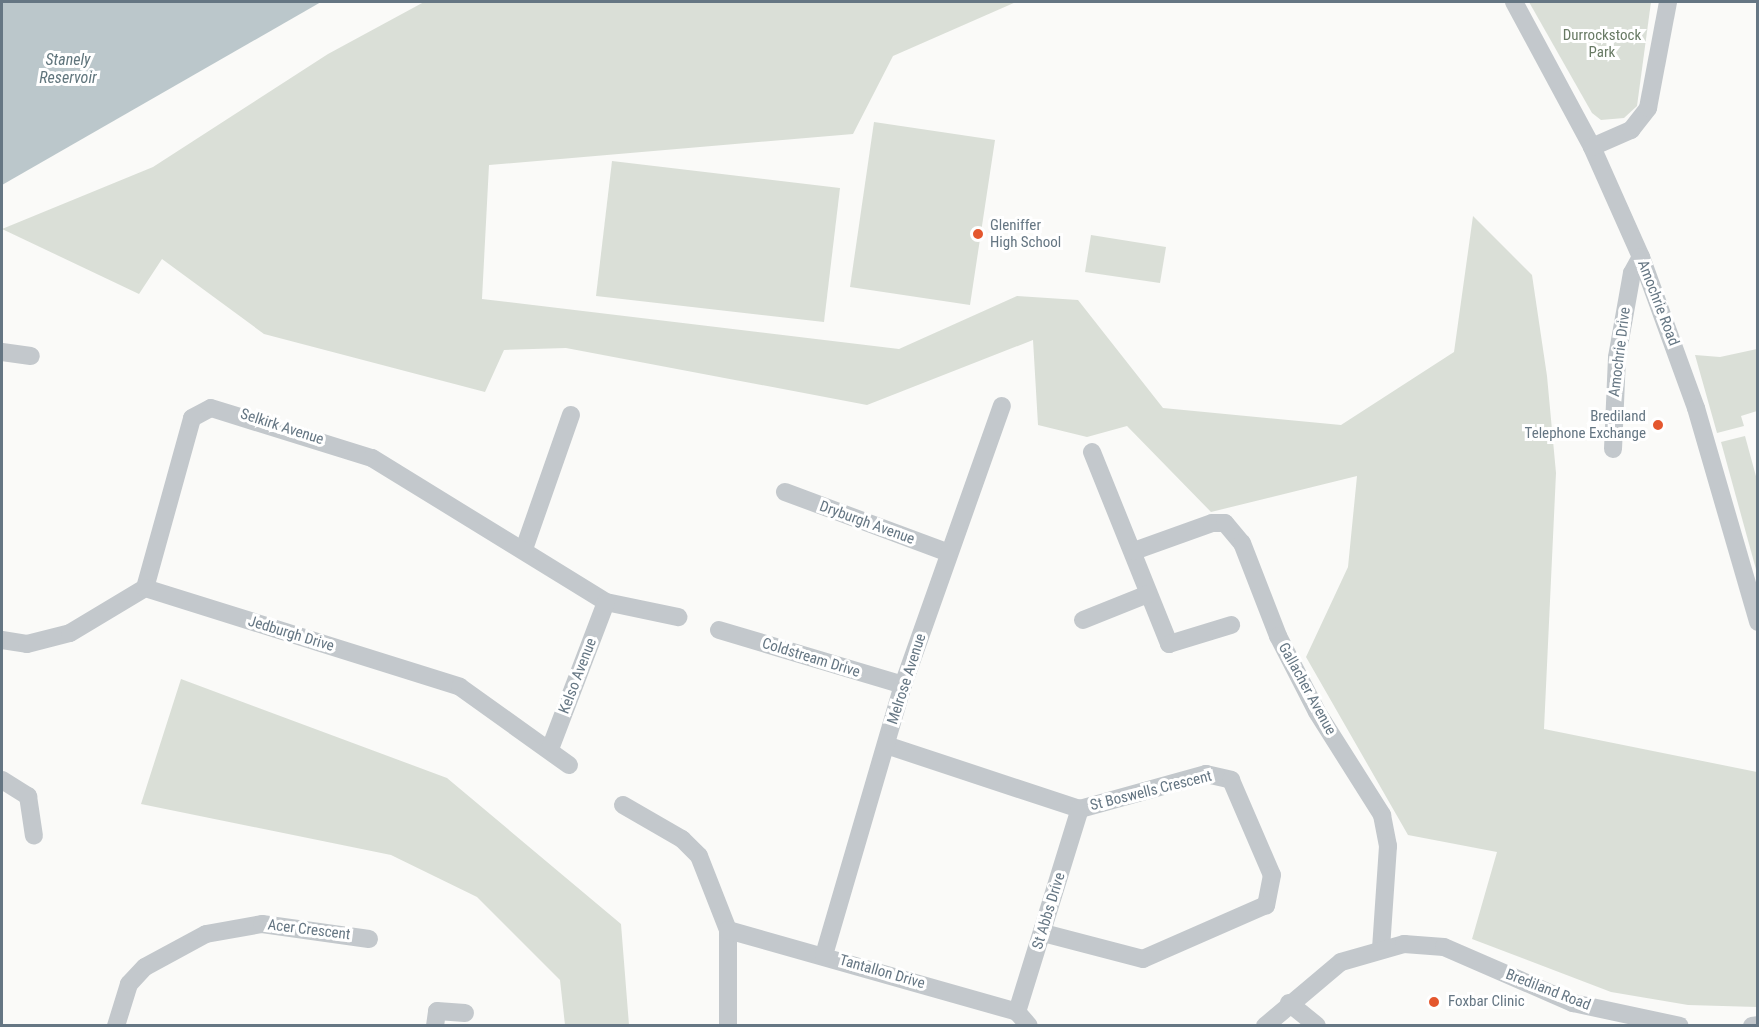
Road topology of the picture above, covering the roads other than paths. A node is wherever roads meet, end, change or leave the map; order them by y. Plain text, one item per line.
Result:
1 (1515, 2) edge
2 (1668, 2) edge
3 (1592, 147) junction
4 (1641, 257) junction
5 (2, 352) edge
6 (31, 356) dead end
7 (1002, 406) dead end
8 (572, 416) dead end
9 (1613, 449) dead end
10 (1092, 452) dead end
11 (785, 492) dead end
12 (524, 549) junction
13 (1134, 551) junction
14 (949, 553) junction
15 (145, 588) junction
16 (1148, 594) junction
17 (606, 602) junction
18 (678, 617) dead end
19 (1083, 620) dead end
20 (1758, 622) edge
21 (1231, 625) dead end
22 (719, 630) dead end
23 (2, 640) edge
24 (903, 685) junction
25 (886, 745) junction
26 (550, 749) junction
27 (569, 765) dead end
28 (2, 780) edge
29 (623, 804) dead end
30 (1080, 809) junction
31 (34, 836) dead end
32 (728, 930) junction
33 (1043, 933) junction
34 (369, 939) dead end
35 (1381, 949) junction
36 (824, 955) junction
37 (1289, 1003) junction
38 (1017, 1012) junction
39 (465, 1013) dead end
40 (1758, 1025) edge
41 (116, 1026) edge
42 (435, 1026) edge
43 (728, 1026) edge
44 (1029, 1026) edge
45 (1265, 1026) edge
46 (1317, 1026) edge
47 (1680, 1026) edge
48 (1752, 1026) edge

1 - 3 street, Amochrie Road
2 - 3 street
3 - 4 street, Amochrie Road
4 - 9 street, Amochrie Drive
4 - 20 street, Amochrie Road
5 - 6 street
7 - 14 street, Melrose Avenue
8 - 12 street
10 - 13 street
11 - 14 street, Dryburgh Avenue
12 - 15 street, Selkirk Avenue
12 - 17 street, Selkirk Avenue
13 - 16 street
13 - 35 street, Gallacher Avenue
14 - 24 street, Melrose Avenue
15 - 23 street
15 - 26 street, Jedburgh Drive
16 - 19 street
16 - 21 street
17 - 18 street, Selkirk Avenue
17 - 26 street, Kelso Avenue
22 - 24 street, Coldstream Drive
24 - 25 street, Melrose Avenue
25 - 30 street, St Boswells Crescent
25 - 36 street, Melrose Avenue
26 - 27 street, Jedburgh Drive
28 - 31 street
29 - 32 street
30 - 33 street, St Abbs Drive
30 - 33 street, St Boswells Crescent
32 - 36 street, Tantallon Drive
32 - 43 street
33 - 38 street, St Abbs Drive
34 - 41 street, Acer Crescent
35 - 37 street, Brediland Road
35 - 47 street, Brediland Road
36 - 38 street, Tantallon Drive
37 - 45 street, Brediland Road
37 - 46 street
38 - 44 street
39 - 42 street
40 - 48 street

